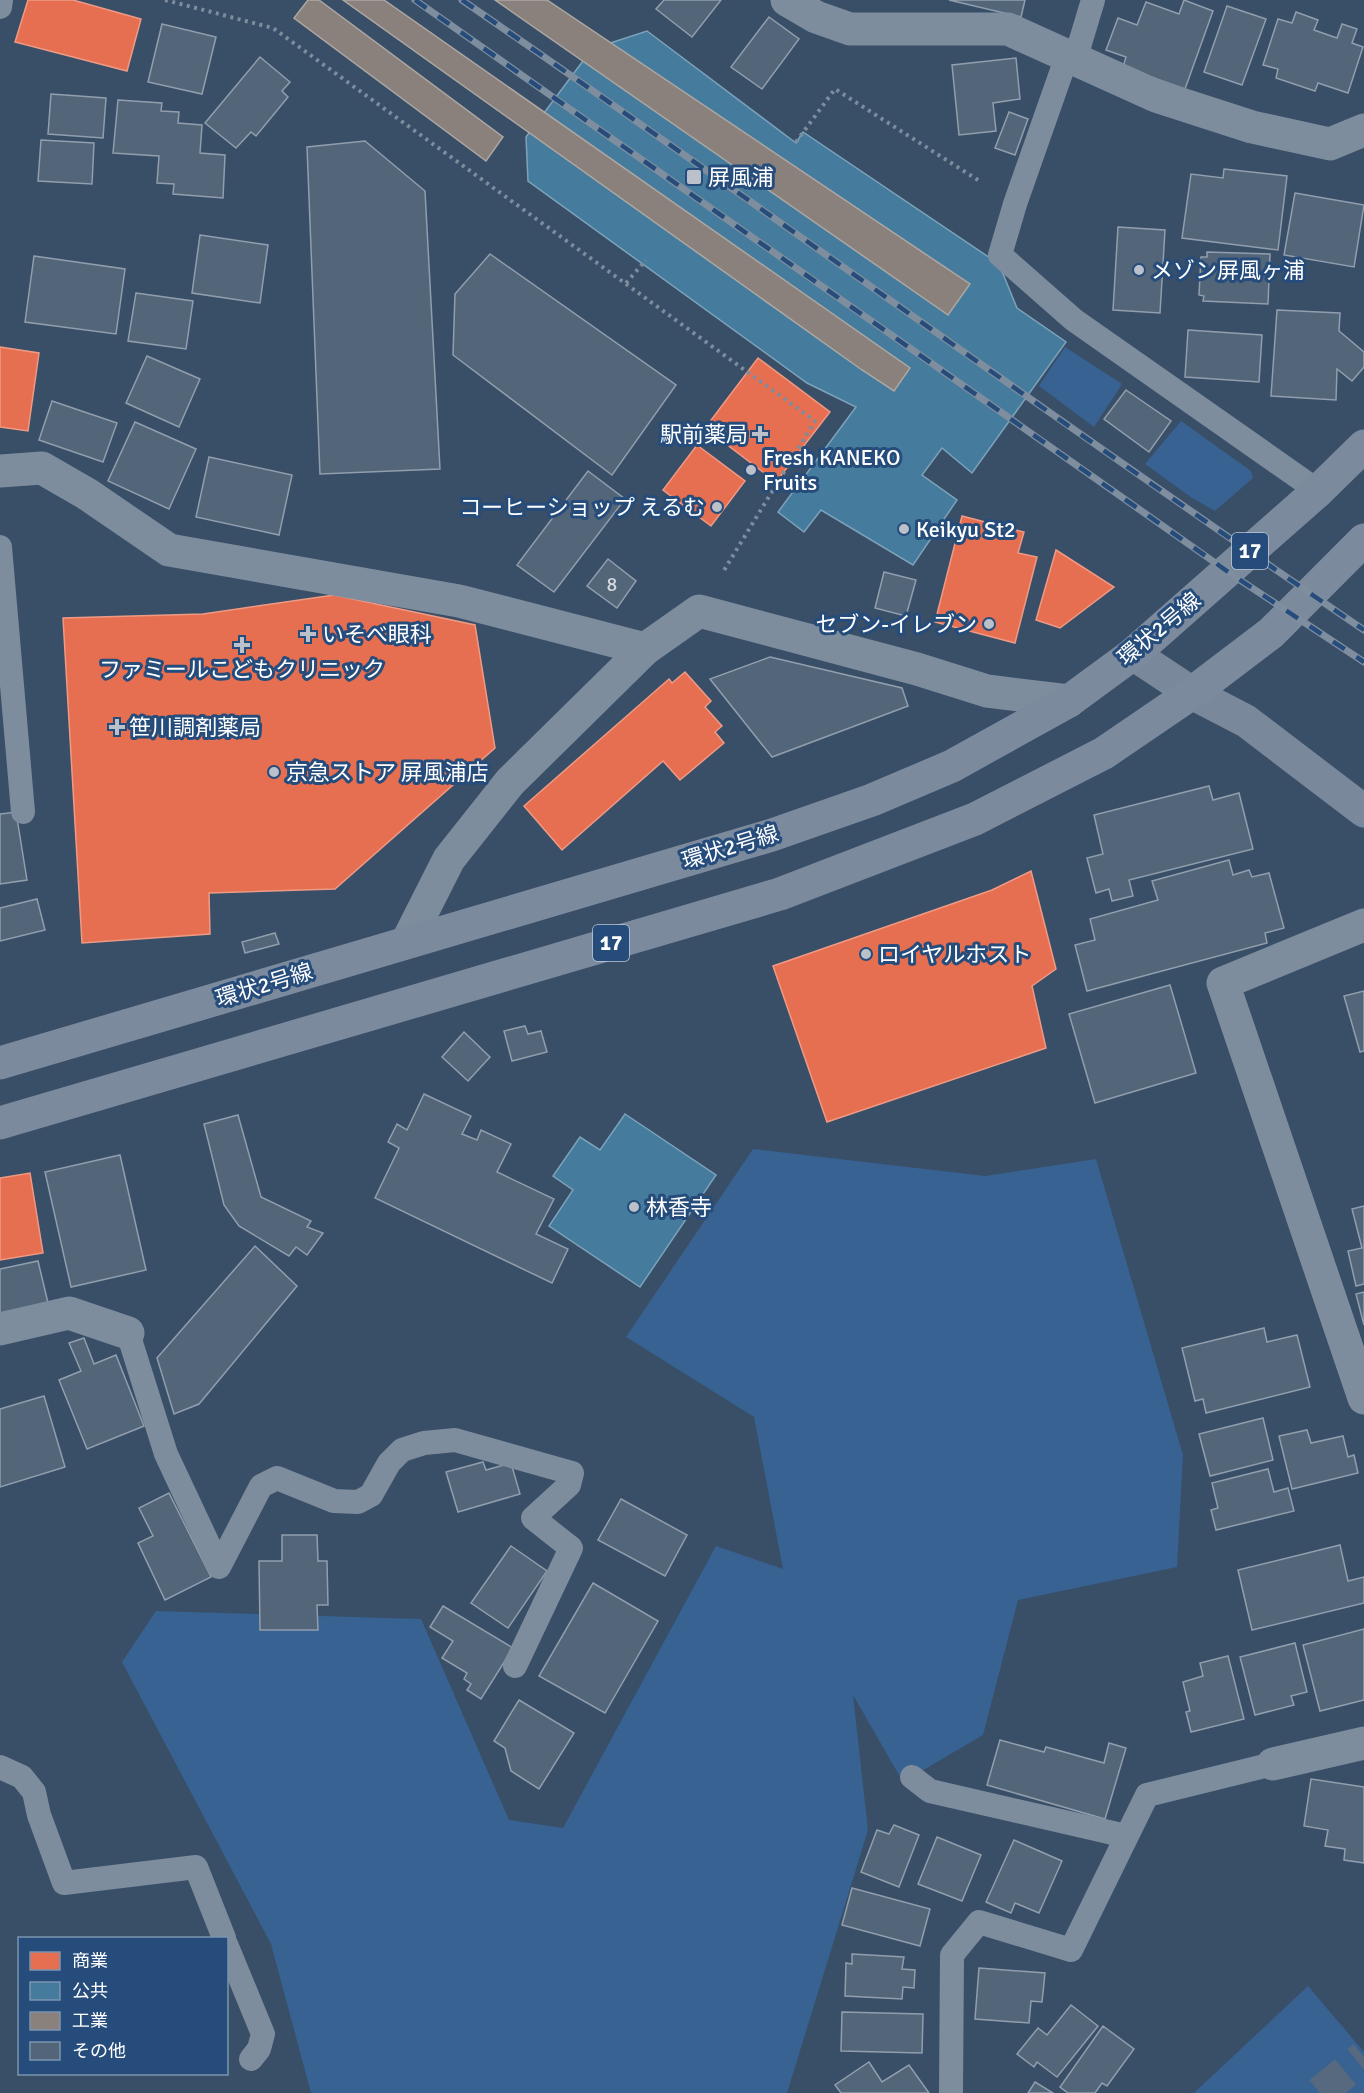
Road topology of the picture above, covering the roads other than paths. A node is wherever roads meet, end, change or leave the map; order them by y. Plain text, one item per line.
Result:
1 (1, 0) edge
2 (787, 0) edge
3 (1093, 0) edge
4 (0, 7) edge
5 (1071, 58) junction
6 (1364, 130) edge
7 (1364, 446) edge
8 (0, 471) edge
9 (1318, 491) junction
10 (1364, 540) edge
11 (0, 547) edge
12 (645, 649) junction
13 (1133, 654) junction
14 (1192, 693) junction
15 (1069, 701) junction
16 (1364, 811) edge
17 (23, 812) dead end
18 (1364, 925) edge
19 (407, 942) junction
20 (0, 1063) edge
21 (0, 1123) edge
22 (0, 1329) edge
23 (128, 1333) joint
24 (1364, 1398) edge
25 (515, 1666) dead end
26 (1364, 1743) edge
27 (1273, 1764) joint
28 (0, 1767) edge
29 (912, 1777) dead end
30 (1126, 1836) junction
31 (224, 1937) edge
32 (228, 1949) edge
33 (251, 2059) dead end
34 (951, 2093) edge

1 - 4 lane
2 - 5 street
3 - 5 lane
5 - 6 street
5 - 9 lane
7 - 9 main road, 環状2号線 / 17
8 - 12 street
9 - 13 main road, 環状2号線 / 17
10 - 14 main road, 17
11 - 17 lane
12 - 15 street
12 - 19 street
13 - 14 street
13 - 15 main road, 環状2号線 / 17
14 - 16 street
14 - 21 main road, 17
15 - 19 main road, 環状2号線 / 17
18 - 24 street
19 - 20 main road, 環状2号線 / 17
22 - 23 street
23 - 25 lane
26 - 27 street
27 - 30 lane
28 - 31 lane
29 - 30 lane
30 - 34 lane
32 - 33 lane

